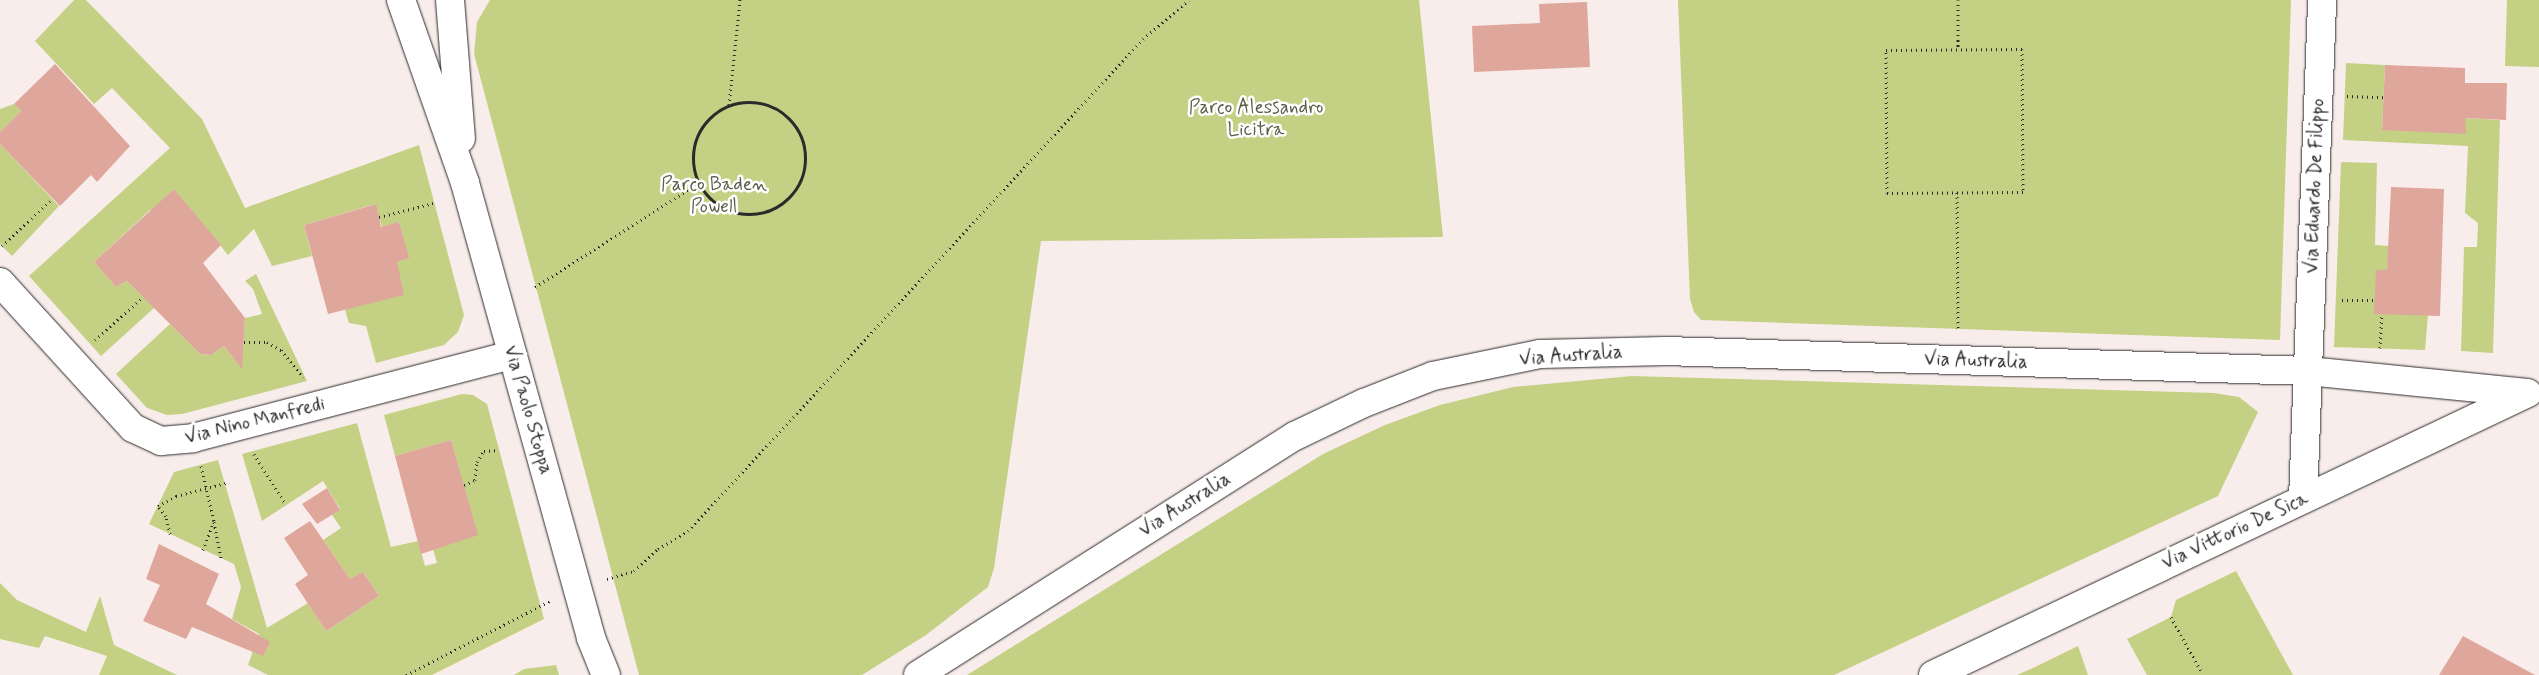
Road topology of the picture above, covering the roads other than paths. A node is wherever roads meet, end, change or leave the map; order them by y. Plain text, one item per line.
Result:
1 (401, 0) edge
2 (450, 0) edge
3 (2322, 0) edge
4 (465, 183) junction
5 (0, 282) edge
6 (512, 355) junction
7 (2308, 371) junction
8 (2533, 393) edge
9 (2303, 499) junction
10 (591, 638) junction
11 (594, 675) edge
12 (606, 675) edge
13 (918, 675) edge
14 (1933, 675) edge

1 - 4 street, Via Paolo Stoppa
2 - 4 street, Via Paolo Stoppa
3 - 7 street, Via Eduardo De Filippo
4 - 6 street, Via Paolo Stoppa
5 - 6 street, Via Nino Manfredi
6 - 10 street, Via Paolo Stoppa
7 - 8 street, Via Australia
7 - 9 street, Via Eduardo De Filippo
7 - 13 street, Via Australia
8 - 9 street, Via Vittorio De Sica
9 - 14 street, Via Vittorio De Sica
10 - 11 street
10 - 12 street

